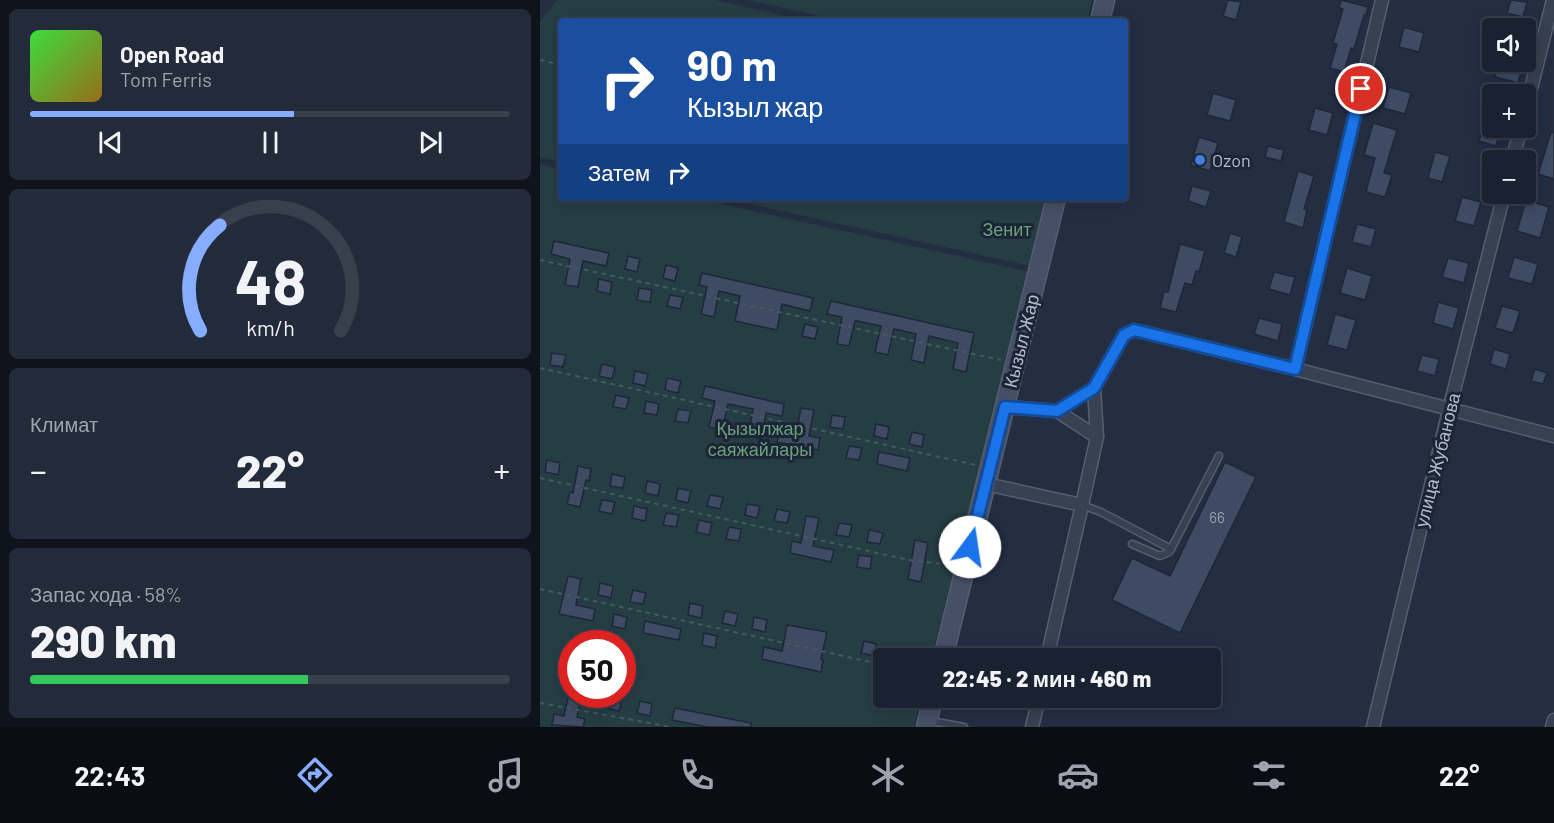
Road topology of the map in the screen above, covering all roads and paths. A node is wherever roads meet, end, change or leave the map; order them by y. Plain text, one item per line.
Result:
1 (1105, 0) edge
2 (1382, 0) edge
3 (1553, 0) edge
4 (1101, 18) edge
5 (540, 60) edge
6 (558, 63) edge
7 (1532, 84) edge
8 (1055, 201) edge
9 (1501, 204) edge
10 (540, 260) edge
11 (1016, 363) junction
12 (1296, 363) junction
13 (540, 368) edge
14 (1094, 388) junction
15 (1005, 407) junction
16 (1449, 410) junction
17 (1057, 411) junction
18 (1554, 436) edge
19 (1097, 437) junction
20 (1219, 456) dead end
21 (990, 465) junction
22 (540, 478) edge
23 (986, 483) junction
24 (1082, 505) junction
25 (1132, 544) dead end
26 (1171, 549) junction
27 (965, 568) junction
28 (540, 589) edge
29 (945, 648) edge
30 (1049, 648) edge
31 (873, 663) edge
32 (540, 703) edge
33 (930, 708) edge
34 (1037, 708) edge
35 (1554, 720) edge
36 (926, 724) edge
37 (671, 727) edge
38 (964, 727) edge
39 (1032, 727) edge
40 (1373, 727) edge
41 (1552, 727) edge

1 - 4 main road
2 - 12 street
3 - 7 street
5 - 6 path
8 - 11 main road, Кызыл Жар
9 - 16 street, улица Жубанова
10 - 11 path
11 - 15 main road, Кызыл Жар
12 - 14 street
12 - 16 street
13 - 21 path
14 - 17 street
14 - 19 street
15 - 17 street, Кызыл Жар
15 - 21 main road, Кызыл Жар
16 - 18 street
16 - 40 street, улица Жубанова
17 - 19 street
19 - 24 street
20 - 26 lane
21 - 23 main road, Кызыл Жар
22 - 27 path
23 - 24 street
23 - 27 main road, Кызыл Жар
24 - 26 lane
24 - 30 street
25 - 26 lane
27 - 29 main road, Кызыл Жар
28 - 31 path
32 - 37 path
33 - 36 main road
34 - 39 street
35 - 41 street
36 - 38 lane

